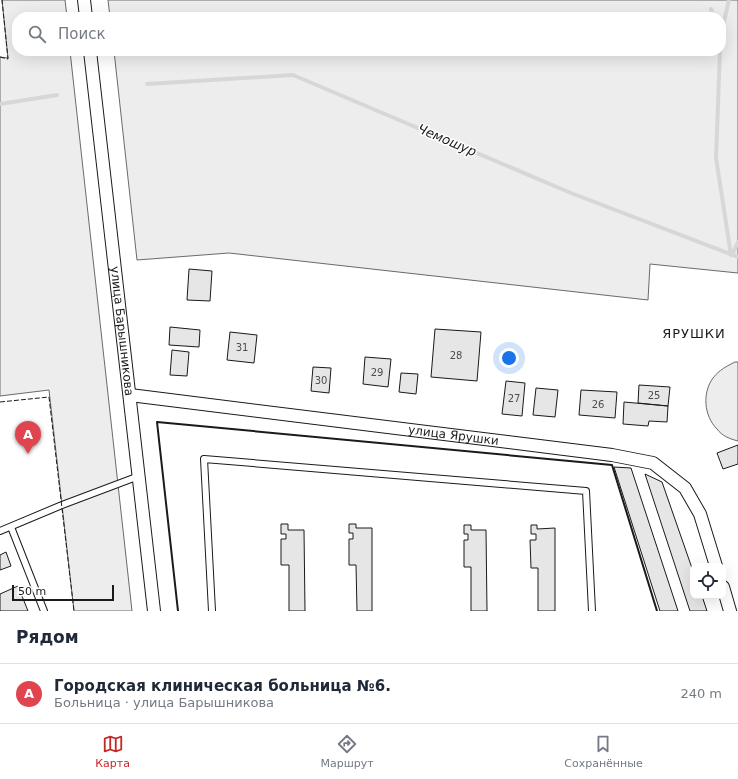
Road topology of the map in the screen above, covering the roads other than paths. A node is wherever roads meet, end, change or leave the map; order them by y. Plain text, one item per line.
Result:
1 (84, 0) edge
2 (85, 12) edge
3 (91, 56) edge
4 (130, 395) junction
5 (139, 476) junction
6 (11, 527) junction
7 (0, 531) edge
8 (715, 563) edge
9 (726, 597) edge
10 (44, 611) edge
11 (154, 611) edge
12 (212, 611) edge
13 (592, 611) edge
14 (730, 611) edge

1 - 2 street
3 - 4 street, улица Барышникова
4 - 5 street, улица Барышникова
4 - 8 street, улица Ярушки
5 - 6 lane
5 - 11 street, улица Барышникова
6 - 7 lane
6 - 10 lane
9 - 14 street
12 - 13 lane

